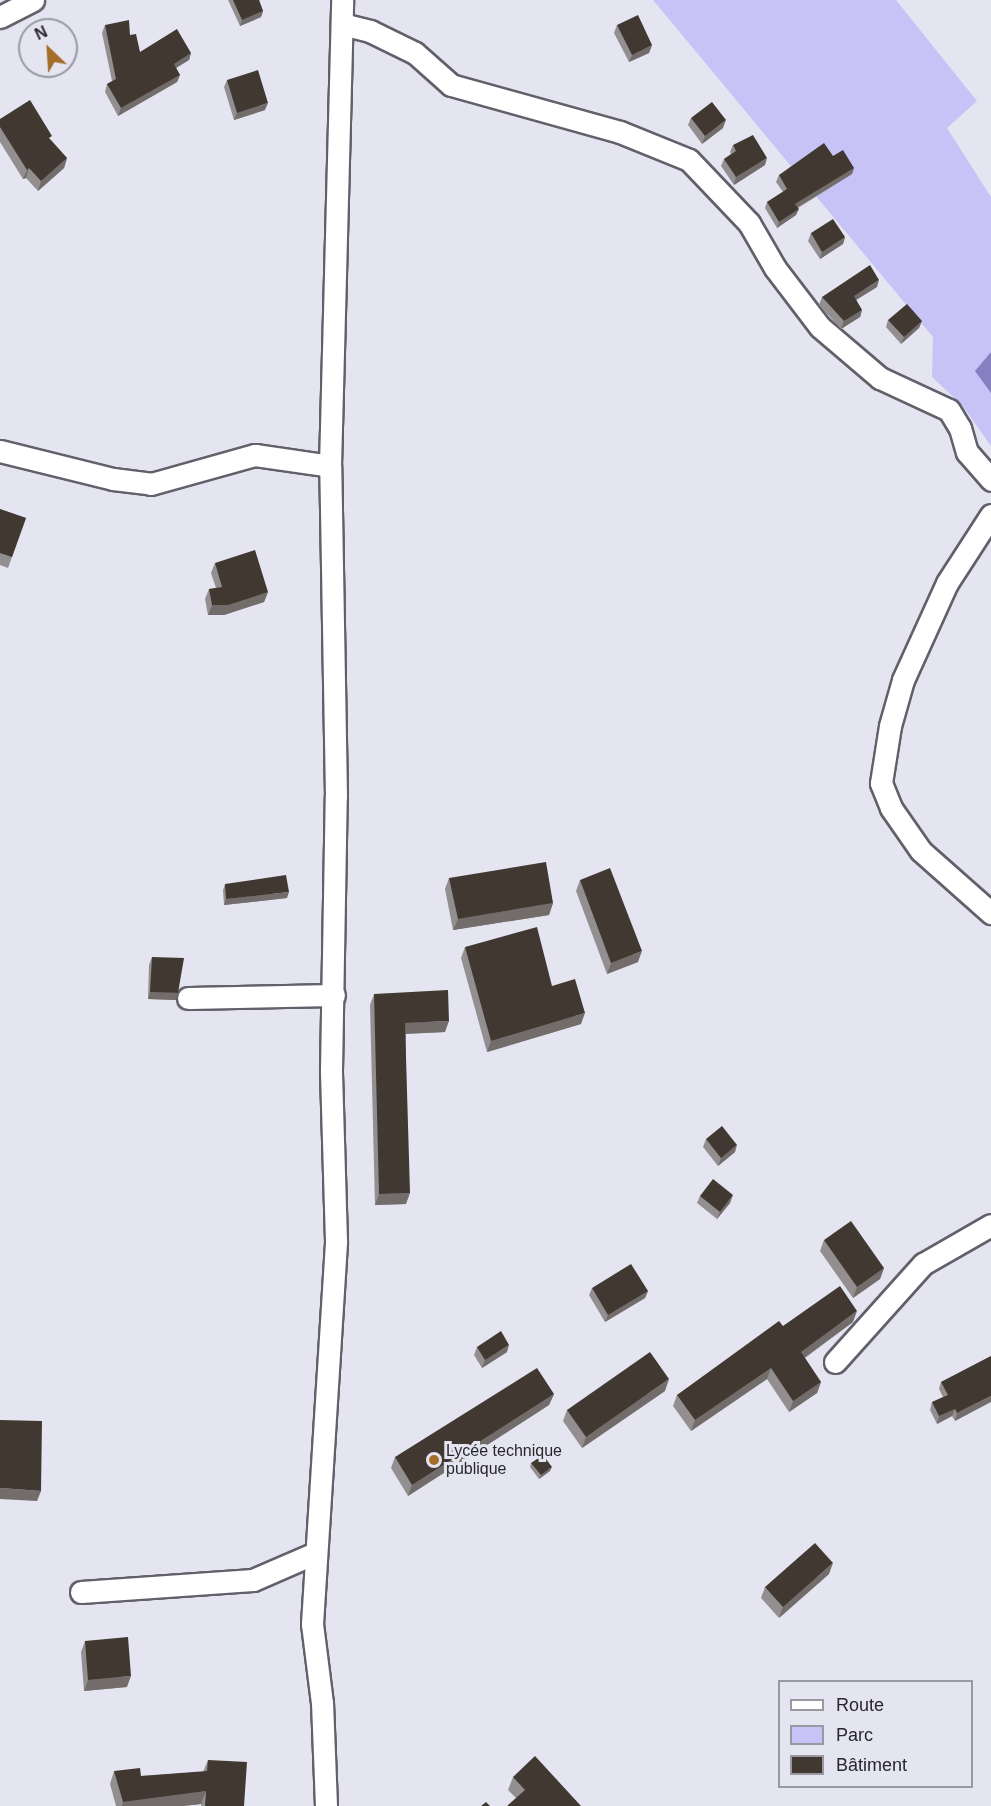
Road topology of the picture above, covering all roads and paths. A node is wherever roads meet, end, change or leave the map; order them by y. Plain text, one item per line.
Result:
1 (33, 0) edge
2 (342, 0) edge
3 (0, 16) edge
4 (342, 24) junction
5 (0, 451) edge
6 (330, 466) junction
7 (991, 480) edge
8 (991, 515) edge
9 (991, 913) edge
10 (334, 995) junction
11 (188, 998) dead end
12 (991, 1225) edge
13 (835, 1362) dead end
14 (313, 1554) junction
15 (81, 1592) dead end
16 (326, 1806) edge

1 - 3 street
2 - 4 street
4 - 6 street
4 - 7 street
5 - 6 street
6 - 10 street
8 - 9 street
10 - 11 street
10 - 14 street
12 - 13 street
14 - 15 street
14 - 16 street

